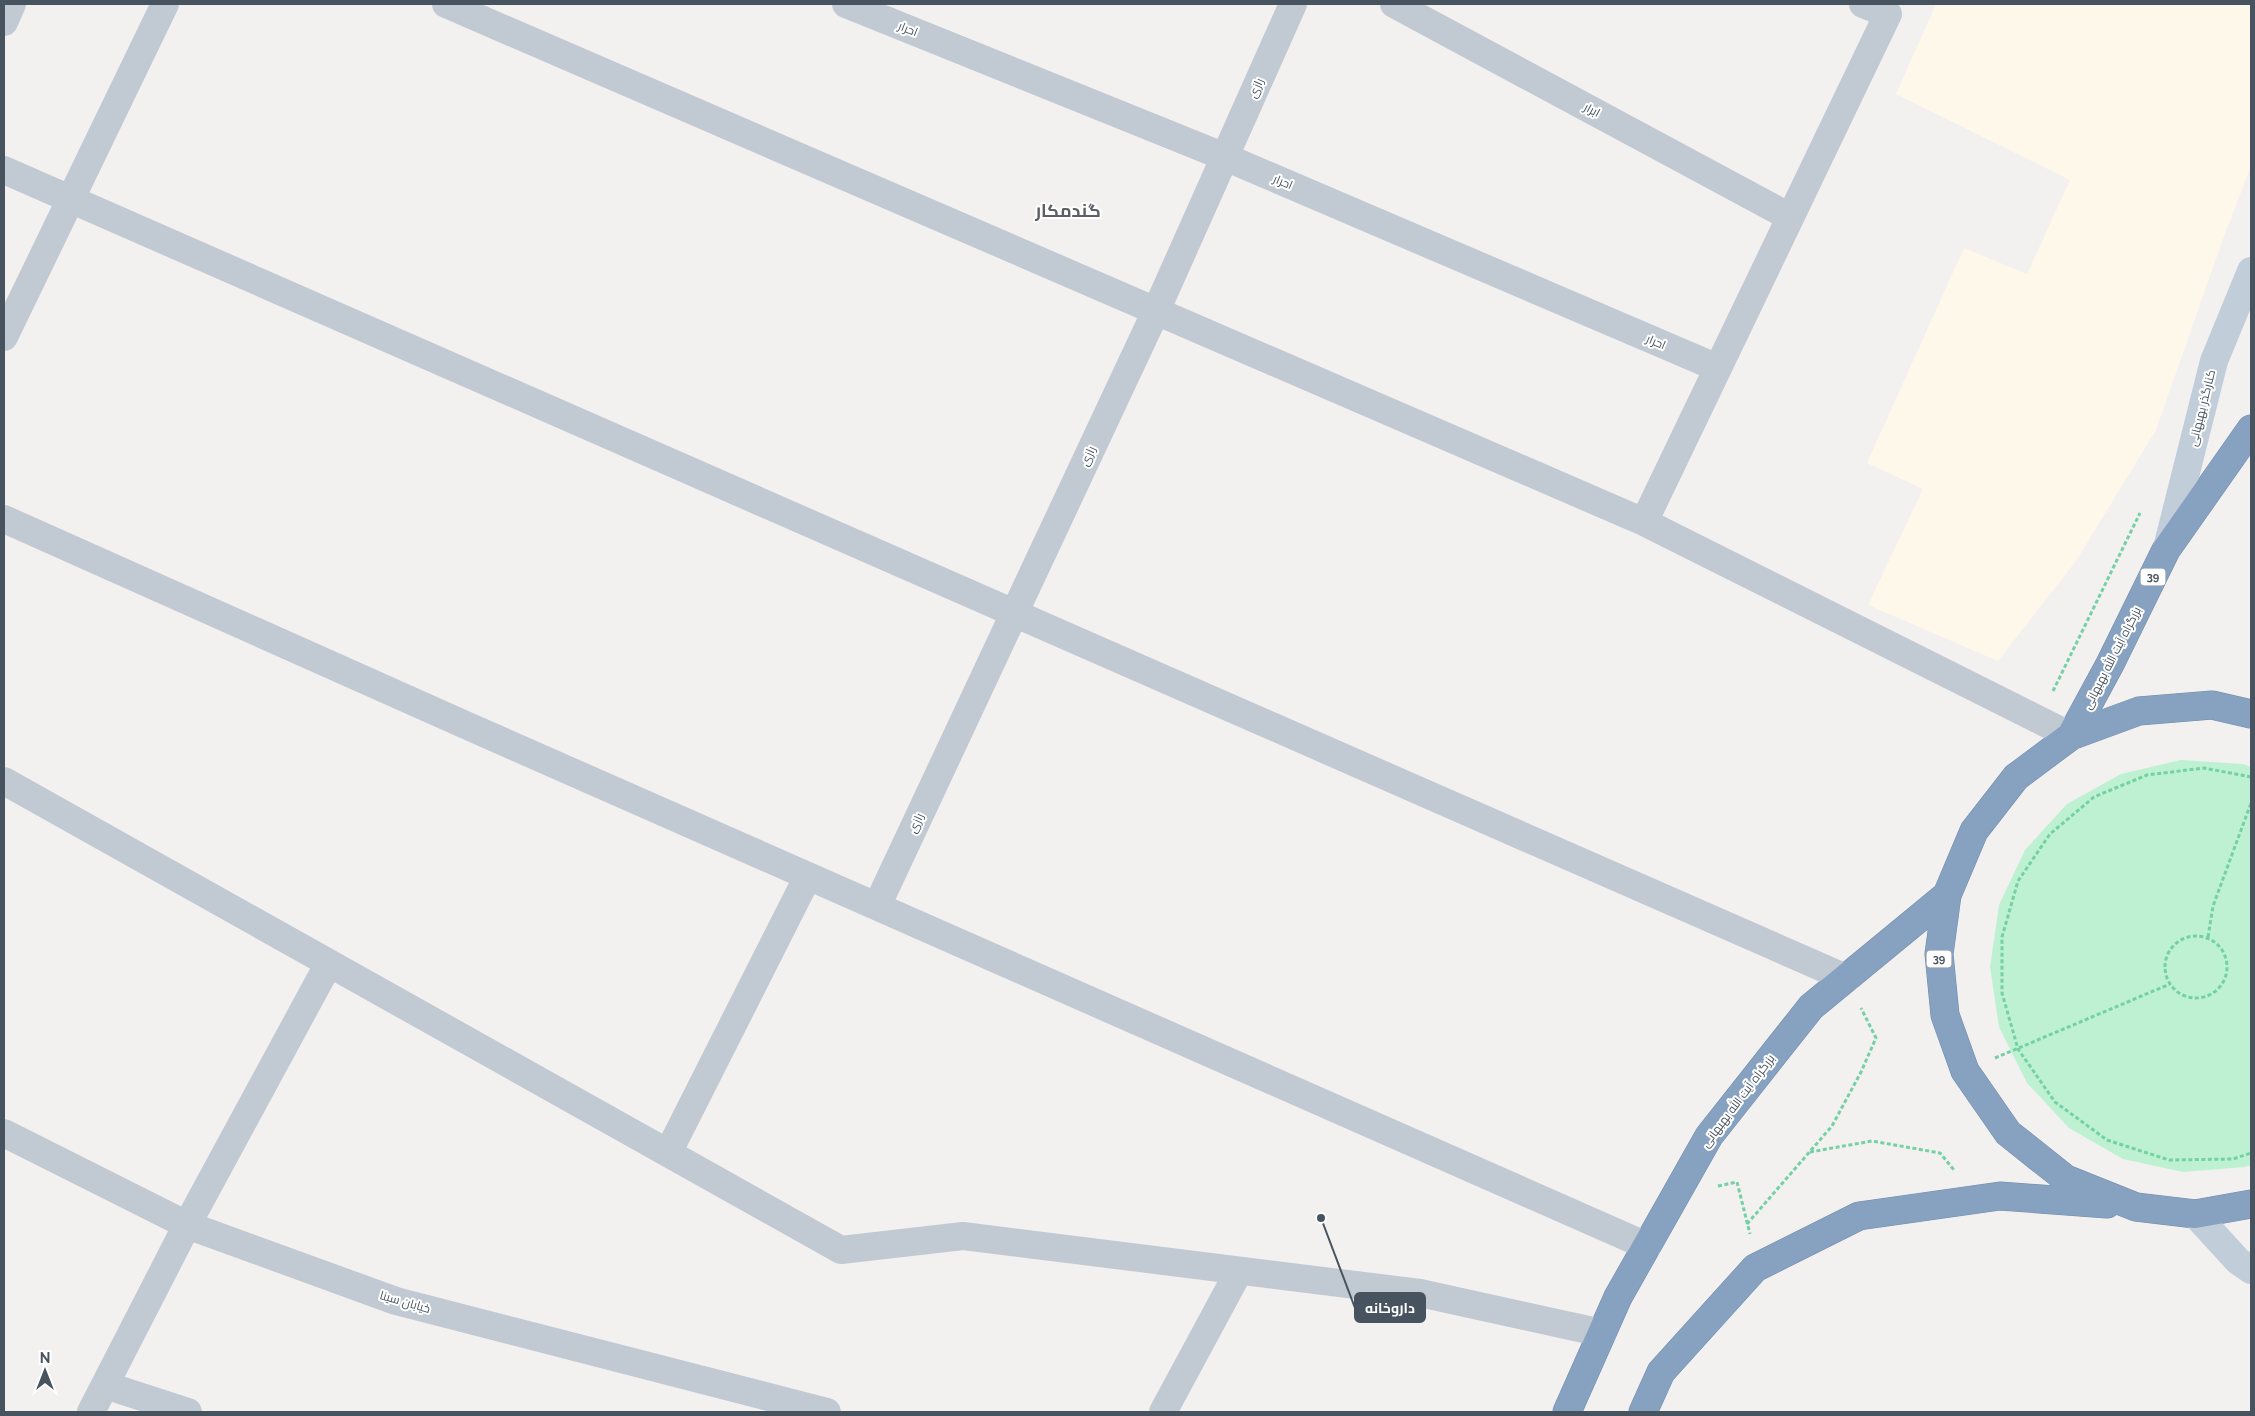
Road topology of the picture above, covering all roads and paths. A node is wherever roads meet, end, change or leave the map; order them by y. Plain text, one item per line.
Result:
1 (12, 4) edge
2 (165, 4) edge
3 (446, 4) edge
4 (846, 4) edge
5 (1294, 4) edge
6 (1394, 4) edge
7 (1863, 4) edge
8 (1890, 9) edge
9 (4, 22) edge
10 (1225, 157) junction
11 (4, 170) edge
12 (70, 199) junction
13 (1790, 217) junction
14 (2251, 271) edge
15 (1156, 311) junction
16 (4, 337) edge
17 (1718, 368) junction
18 (2251, 428) edge
19 (2144, 505) dead end
20 (4, 519) edge
21 (1644, 522) junction
22 (2166, 550) junction
23 (1014, 614) junction
24 (2251, 714) edge
25 (2039, 720) junction
26 (2071, 736) junction
27 (2251, 777) edge
28 (4, 781) edge
29 (2251, 803) edge
30 (808, 876) junction
31 (1947, 895) junction
32 (877, 906) junction
33 (2208, 937) junction
34 (329, 963) junction
35 (1846, 978) junction
36 (2170, 984) junction
37 (2018, 1049) junction
38 (1965, 1071) junction
39 (4, 1133) edge
40 (668, 1152) junction
41 (1809, 1152) junction
42 (2251, 1153) edge
43 (1676, 1194) junction
44 (1977, 1200) junction
45 (2251, 1204) edge
46 (2136, 1207) junction
47 (2195, 1214) junction
48 (1747, 1224) junction
49 (187, 1225) junction
50 (1647, 1246) junction
51 (1760, 1266) junction
52 (2251, 1270) edge
53 (1239, 1271) junction
54 (1602, 1333) junction
55 (105, 1385) junction
56 (91, 1412) edge
57 (188, 1412) edge
58 (827, 1412) edge
59 (1164, 1412) edge
60 (1567, 1412) edge
61 (1643, 1412) edge

1 - 9 street
2 - 12 street
3 - 15 street
4 - 10 street, احرار
5 - 10 street, رازی
6 - 13 street, ابرار
7 - 8 street
8 - 13 street
10 - 15 street, رازی
10 - 17 street, احرار
11 - 12 street
12 - 16 street
12 - 23 street
13 - 17 street
14 - 22 street, کنارگذر بهبهانی
15 - 21 street
15 - 23 street, رازی
17 - 21 street
18 - 22 highway, بزرگراه آیت الله بهبهانی / 39
19 - 25 path
20 - 30 street
21 - 25 street
22 - 26 highway, بزرگراه آیت الله بهبهانی / 39
23 - 32 street, رازی
23 - 35 street
24 - 26 highway, 39
25 - 26 street
26 - 31 highway, 39
27 - 37 path
28 - 34 street
29 - 33 path
30 - 32 street
30 - 40 street
31 - 35 highway, بزرگراه آیت الله بهبهانی / 39
31 - 38 highway, 39
32 - 50 street
33 - 36 path
33 - 36 path
34 - 40 street
34 - 49 street
35 - 41 path
35 - 43 highway, بزرگراه آیت الله بهبهانی / 39
36 - 37 path
37 - 38 path
37 - 42 path
38 - 46 highway, 39
39 - 49 street, خیابان سینا
40 - 53 street
41 - 44 path
41 - 48 path
43 - 48 path
43 - 50 highway, بزرگراه آیت الله بهبهانی / 39
44 - 46 highway, 39
44 - 51 highway, 39
45 - 47 highway, 39
46 - 47 highway, 39
47 - 52 street
48 - 51 path
49 - 55 street
49 - 58 street, خیابان سینا
50 - 54 highway, بزرگراه آیت الله بهبهانی / 39
51 - 61 highway, 39
53 - 54 street
53 - 59 street
54 - 60 highway, بزرگراه آیت الله بهبهانی / 39
55 - 56 street
55 - 57 street

